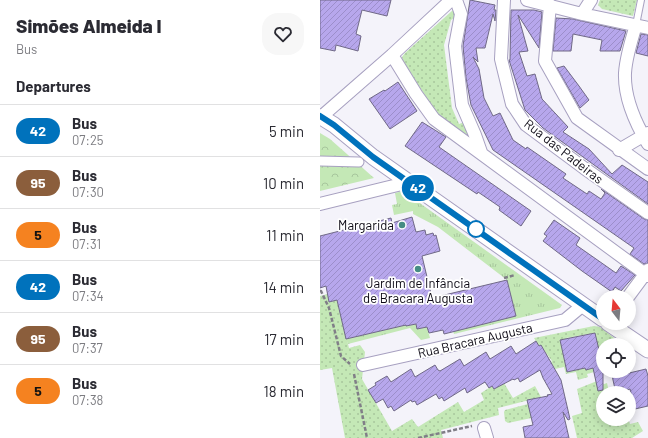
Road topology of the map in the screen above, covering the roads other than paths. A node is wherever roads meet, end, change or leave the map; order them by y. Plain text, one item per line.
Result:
1 (451, 0) edge
2 (456, 0) edge
3 (504, 0) edge
4 (527, 0) edge
5 (591, 0) edge
6 (642, 0) edge
7 (550, 6) junction
8 (582, 14) junction
9 (636, 25) junction
10 (648, 28) edge
11 (392, 55) junction
12 (321, 116) edge
13 (646, 137) edge
14 (619, 150) junction
15 (481, 152) junction
16 (320, 161) edge
17 (359, 162) dead end
18 (648, 170) edge
19 (410, 182) junction
20 (320, 204) edge
21 (648, 213) edge
22 (647, 273) edge
23 (634, 290) edge
24 (583, 306) junction
25 (596, 314) edge
26 (618, 330) edge
27 (648, 350) edge
28 (357, 365) road end

1 - 11 street
2 - 15 street
3 - 21 street, Rua das Padeiras
4 - 7 street
5 - 8 street
6 - 9 lane
7 - 8 street
7 - 14 street
8 - 9 street
9 - 10 street
9 - 13 street
11 - 12 street
11 - 15 street
12 - 19 street
13 - 14 street
14 - 18 street
15 - 22 street
16 - 17 street
19 - 20 street
19 - 24 street
22 - 23 street
24 - 25 street
24 - 28 street, Rua Bracara Augusta
26 - 27 street

